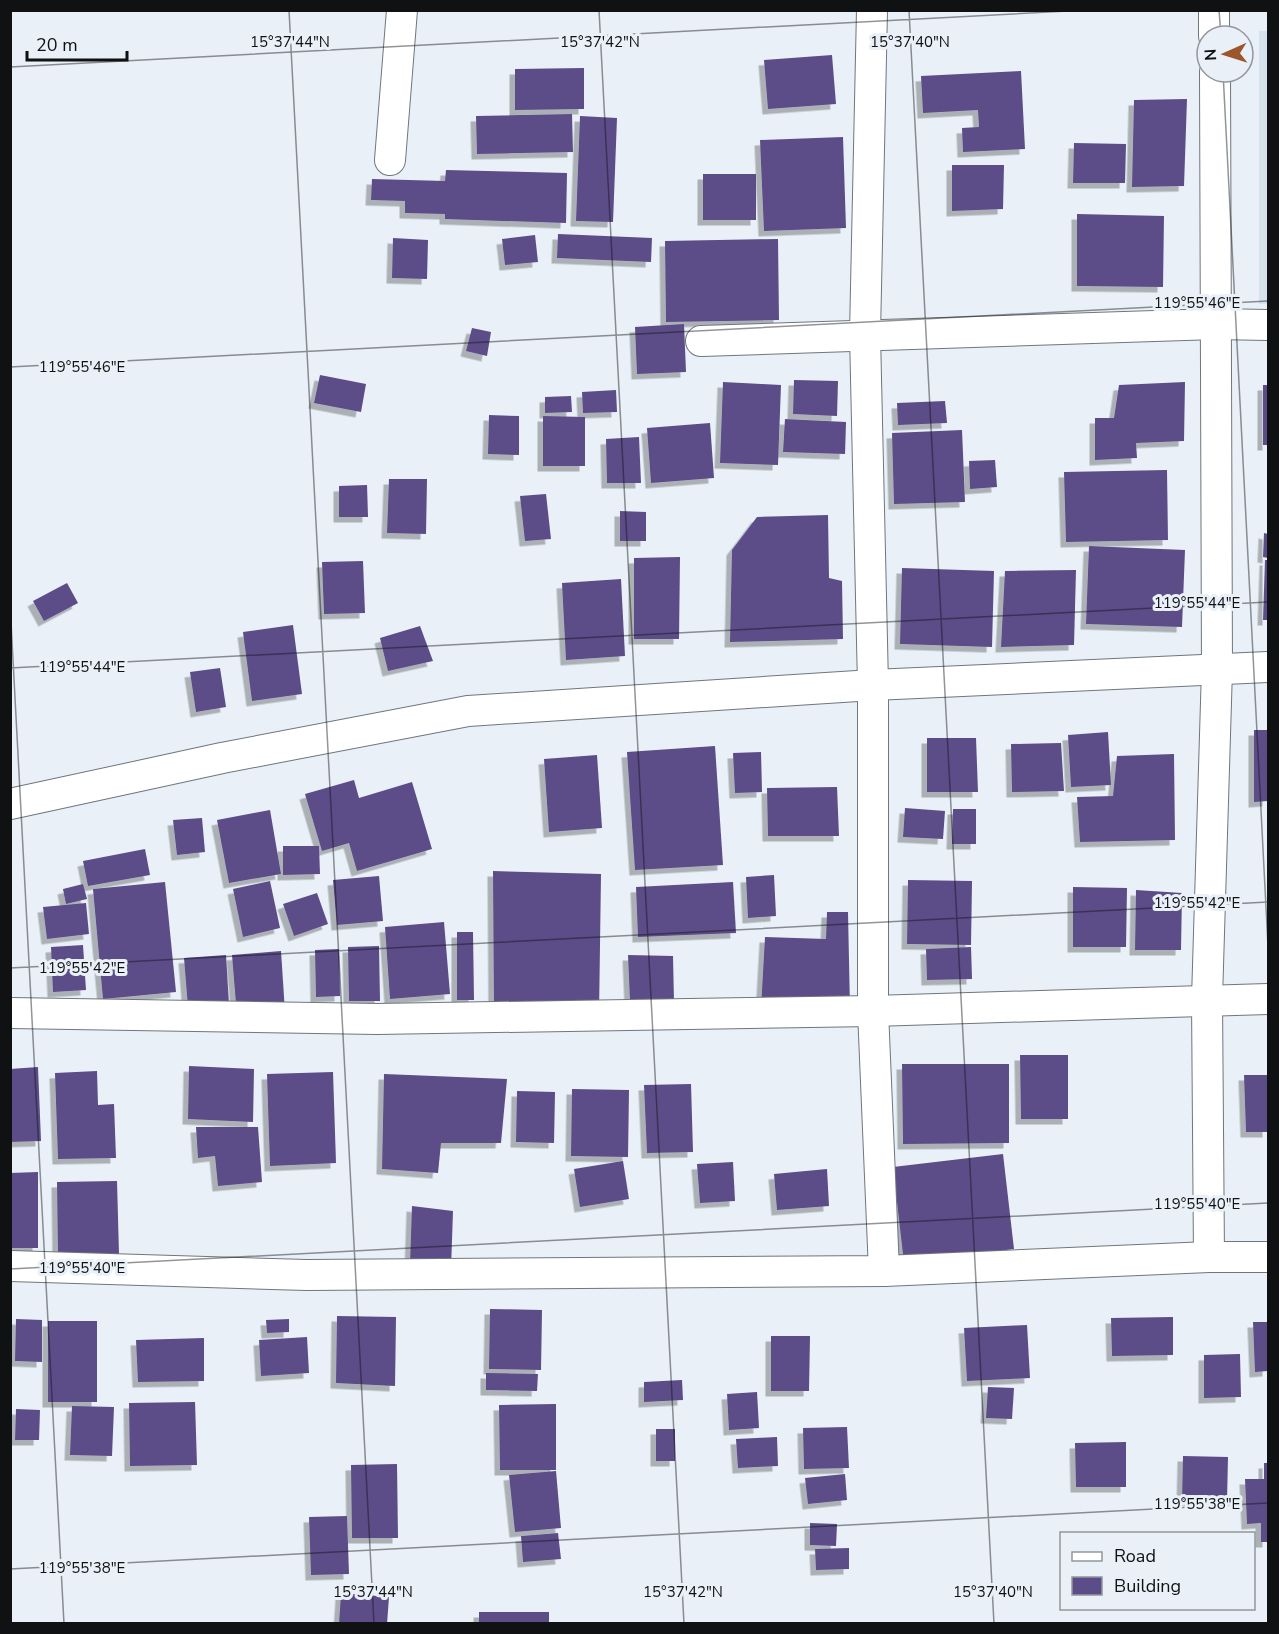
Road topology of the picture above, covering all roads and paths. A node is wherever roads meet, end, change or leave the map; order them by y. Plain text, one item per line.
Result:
1 (402, 10) edge
2 (872, 10) edge
3 (1215, 84) edge
4 (390, 160) dead end
5 (1216, 324) junction
6 (1269, 325) edge
7 (866, 334) junction
8 (701, 341) dead end
9 (1269, 667) edge
10 (1217, 669) junction
11 (873, 685) junction
12 (10, 804) edge
13 (1207, 999) junction
14 (1269, 999) edge
15 (873, 1011) junction
16 (10, 1012) edge
17 (1209, 1257) junction
18 (1269, 1257) edge
19 (10, 1266) edge
20 (884, 1271) junction

1 - 4 street
2 - 7 street
3 - 5 street
5 - 6 street
5 - 7 street
5 - 10 street
7 - 8 street
7 - 11 street
9 - 10 street
10 - 11 street
10 - 13 street
11 - 12 street
11 - 15 street
13 - 14 street
13 - 15 street
13 - 17 street
15 - 16 street
15 - 20 street
17 - 18 street
17 - 20 street
19 - 20 street

